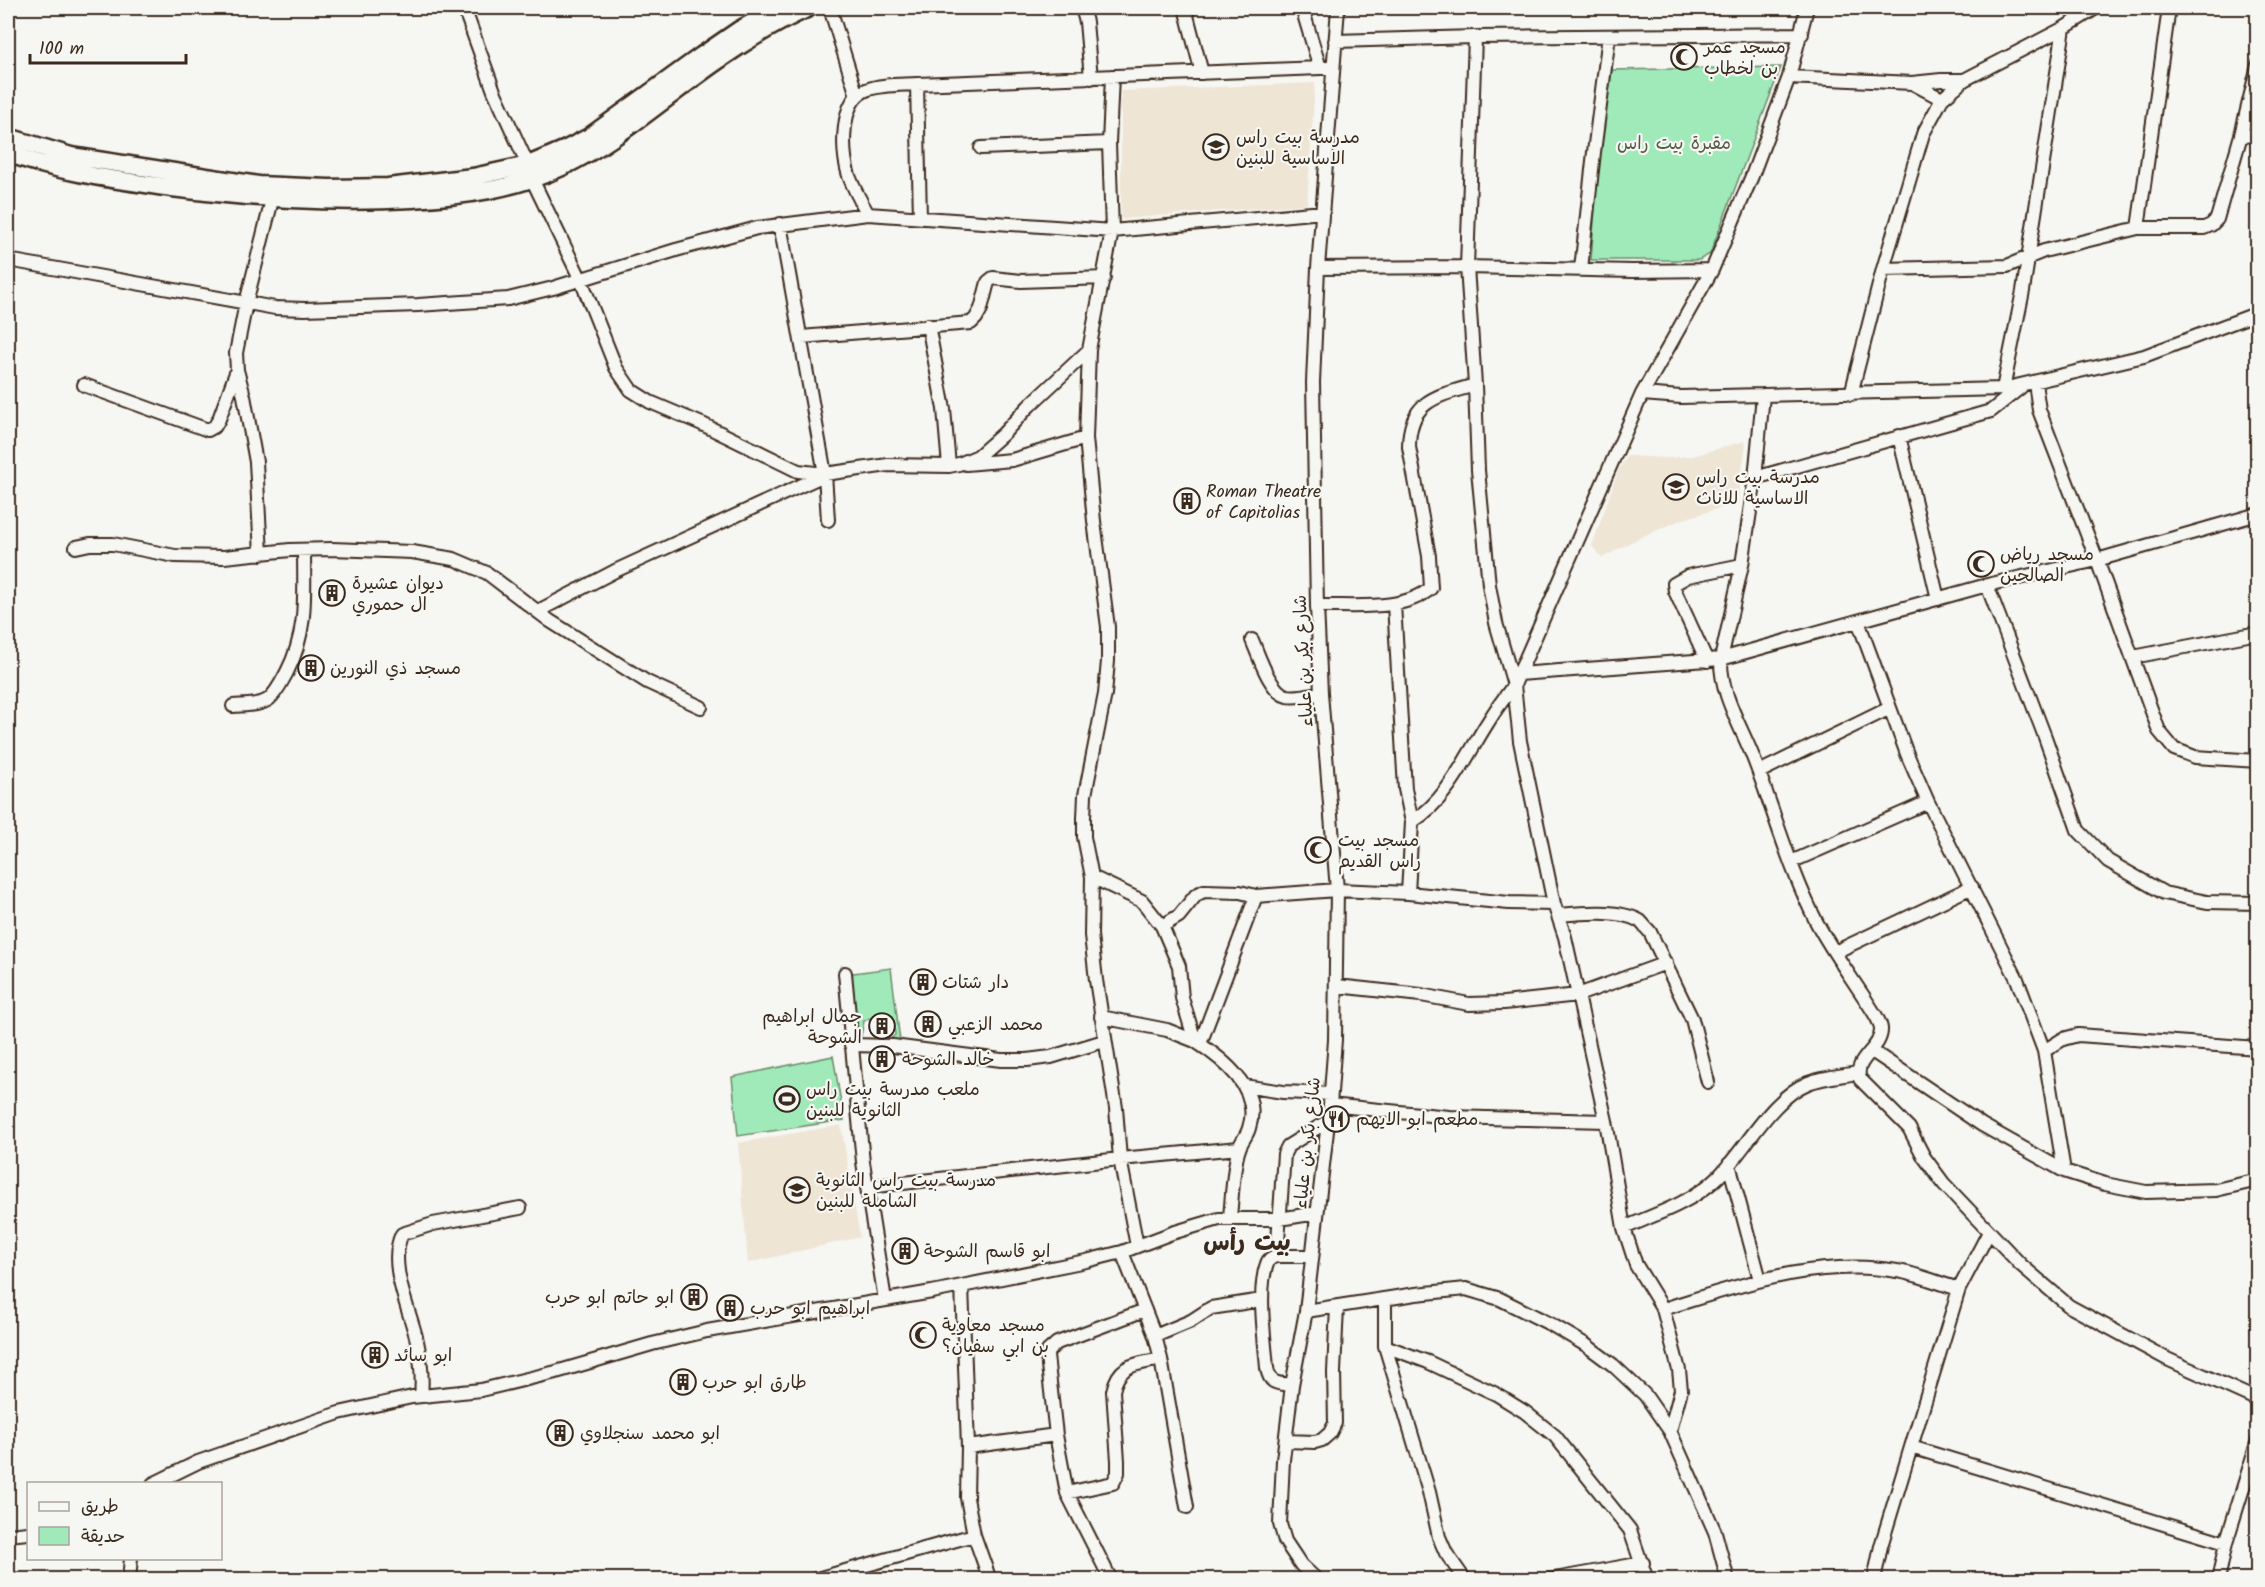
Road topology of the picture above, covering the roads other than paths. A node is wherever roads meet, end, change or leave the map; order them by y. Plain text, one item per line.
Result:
1 (464, 8) edge
2 (779, 8) edge
3 (809, 8) edge
4 (830, 8) edge
5 (1082, 8) edge
6 (1185, 8) edge
7 (1302, 8) edge
8 (1338, 8) edge
9 (1807, 8) edge
10 (2096, 8) edge
11 (2169, 8) edge
12 (2064, 28) junction
13 (1802, 34) junction
14 (1610, 36) junction
15 (1474, 37) junction
16 (1335, 41) junction
17 (2258, 65) edge
18 (1320, 68) junction
19 (1334, 68) junction
20 (1202, 73) junction
21 (1112, 76) junction
22 (1789, 77) junction
23 (1091, 78) junction
24 (1964, 80) junction
25 (1912, 83) junction
26 (917, 84) junction
27 (856, 96) junction
28 (1942, 99) junction
29 (2241, 135) junction
30 (2258, 136) edge
31 (8, 138) edge
32 (1109, 143) junction
33 (981, 148) dead end
34 (8, 153) edge
35 (530, 172) junction
36 (272, 200) junction
37 (1323, 212) junction
38 (868, 214) junction
39 (920, 218) junction
40 (780, 224) junction
41 (2138, 228) junction
42 (1112, 231) junction
43 (2027, 258) junction
44 (8, 260) edge
45 (1467, 267) junction
46 (1318, 268) junction
47 (1581, 269) junction
48 (1712, 270) junction
49 (1883, 270) junction
50 (1104, 278) junction
51 (581, 280) junction
52 (246, 303) junction
53 (2258, 313) edge
54 (928, 325) junction
55 (801, 338) junction
56 (1089, 350) junction
57 (237, 370) junction
58 (2035, 383) junction
59 (84, 385) dead end
60 (1475, 385) junction
61 (2021, 386) junction
62 (2003, 389) junction
63 (1642, 394) junction
64 (1763, 394) junction
65 (1851, 394) junction
66 (1899, 436) junction
67 (1086, 438) junction
68 (954, 465) junction
69 (825, 474) junction
70 (1755, 478) junction
71 (2258, 514) edge
72 (828, 520) dead end
73 (76, 547) dead end
74 (304, 550) junction
75 (261, 554) junction
76 (2097, 560) junction
77 (1742, 565) junction
78 (1987, 585) junction
79 (1938, 599) junction
80 (1394, 604) junction
81 (1317, 606) junction
82 (538, 612) junction
83 (1858, 621) junction
84 (2258, 633) edge
85 (1252, 640) dead end
86 (2133, 657) junction
87 (1721, 659) junction
88 (1707, 661) junction
89 (1517, 680) junction
90 (1321, 693) junction
91 (233, 706) dead end
92 (701, 707) dead end
93 (1890, 708) junction
94 (2258, 761) edge
95 (1759, 772) junction
96 (1928, 802) junction
97 (1412, 822) junction
98 (1791, 862) junction
99 (1092, 877) junction
100 (1972, 887) junction
101 (1337, 890) junction
102 (1408, 893) junction
103 (1256, 896) junction
104 (2258, 903) edge
105 (1556, 909) junction
106 (1161, 926) junction
107 (1835, 952) junction
108 (1666, 963) junction
109 (845, 973) dead end
110 (1337, 986) junction
111 (1578, 995) junction
112 (1101, 1017) junction
113 (1104, 1041) junction
114 (1198, 1043) junction
115 (851, 1045) junction
116 (2258, 1048) edge
117 (1872, 1052) junction
118 (2044, 1052) junction
119 (1857, 1073) junction
120 (1708, 1082) dead end
121 (1244, 1086) junction
122 (1330, 1099) junction
123 (1328, 1121) junction
124 (1606, 1121) junction
125 (1239, 1148) junction
126 (1120, 1159) junction
127 (1729, 1164) junction
128 (2064, 1171) junction
129 (2258, 1180) edge
130 (867, 1187) junction
131 (520, 1208) dead end
132 (1317, 1213) junction
133 (1230, 1217) junction
134 (1279, 1219) junction
135 (1624, 1228) junction
136 (1989, 1232) junction
137 (1137, 1246) junction
138 (1122, 1252) junction
139 (1277, 1256) junction
140 (1312, 1256) junction
141 (1760, 1280) junction
142 (962, 1286) junction
143 (1959, 1289) junction
144 (885, 1300) junction
145 (1262, 1300) junction
146 (1385, 1300) junction
147 (1337, 1307) junction
148 (1663, 1309) junction
149 (1145, 1310) junction
150 (1306, 1311) junction
151 (1155, 1336) junction
152 (1385, 1346) junction
153 (1161, 1359) junction
154 (1292, 1385) junction
155 (422, 1396) junction
156 (2258, 1400) edge
157 (1670, 1431) junction
158 (1056, 1436) junction
159 (2258, 1440) edge
160 (1286, 1441) junction
161 (968, 1447) junction
162 (1911, 1447) junction
163 (157, 1482) edge
164 (1067, 1493) junction
165 (1187, 1507) dead end
166 (27, 1533) edge
167 (8, 1535) edge
168 (974, 1535) junction
169 (2226, 1543) junction
170 (131, 1560) edge
171 (1642, 1563) junction
172 (129, 1580) edge
173 (813, 1580) edge
174 (990, 1580) edge
175 (1111, 1580) edge
176 (1317, 1580) edge
177 (1465, 1580) edge
178 (1549, 1580) edge
179 (1647, 1580) edge
180 (1728, 1580) edge
181 (1874, 1580) edge
182 (2218, 1580) edge

1 - 35 street
2 - 35 main road
3 - 35 main road
4 - 27 street
5 - 23 street
6 - 20 street
7 - 18 street
8 - 16 street, شارع بكر بن علياء
9 - 13 street
10 - 12 street
11 - 41 street
12 - 24 street
12 - 43 street
13 - 14 street
13 - 22 street
14 - 15 street
14 - 47 street
15 - 16 street
15 - 45 street
16 - 19 street, شارع بكر بن علياء
17 - 29 street
18 - 19 street
18 - 20 street
19 - 37 street, شارع بكر بن علياء
20 - 21 street
21 - 23 street
21 - 32 street
22 - 25 street
22 - 48 street
23 - 26 street
24 - 25 street
24 - 28 street
25 - 28 street
26 - 27 street
26 - 39 street
27 - 38 street
28 - 49 street
29 - 30 street
29 - 41 street
31 - 35 main road
32 - 33 street
32 - 42 street
34 - 36 main road
35 - 36 main road
35 - 51 street
36 - 52 street
37 - 42 street
37 - 46 street, شارع بكر بن علياء
38 - 39 street
38 - 40 street
39 - 42 street
40 - 51 street
40 - 55 street
41 - 43 street
42 - 50 street
43 - 49 street
43 - 62 street
44 - 52 street
45 - 46 street
45 - 47 street
45 - 60 street
46 - 81 street, شارع بكر بن علياء
47 - 48 street
48 - 63 street
49 - 65 street
50 - 54 street
50 - 56 street
51 - 52 street
51 - 69 street
52 - 57 street
53 - 58 street
54 - 55 street
54 - 68 street
55 - 69 street
56 - 67 street
56 - 68 street
57 - 59 street
57 - 75 street
58 - 61 street
58 - 76 street
60 - 80 street
60 - 89 street
61 - 62 street
61 - 66 street
62 - 65 street
63 - 64 street
63 - 89 street
64 - 65 street
64 - 70 street
66 - 70 street
66 - 79 street
67 - 68 street
67 - 99 street
68 - 69 street
69 - 72 street
69 - 82 street
70 - 77 street
71 - 76 street
73 - 75 street
74 - 75 street
74 - 82 street
74 - 91 street
76 - 78 street
76 - 86 street
77 - 87 street
77 - 88 street
78 - 79 street
78 - 104 street
79 - 83 street
80 - 81 street
80 - 97 street
81 - 90 street, شارع بكر بن علياء
82 - 92 street
83 - 87 street
83 - 93 street
84 - 86 street
85 - 90 street
86 - 94 street
87 - 88 street
87 - 95 street
88 - 89 street
89 - 97 street
89 - 105 street
90 - 101 street, شارع بكر بن علياء
93 - 95 street
93 - 96 street
95 - 98 street
96 - 98 street
96 - 100 street
97 - 102 street
98 - 107 street
99 - 106 street
99 - 112 street
100 - 107 street
100 - 118 street
101 - 102 street
101 - 103 street
101 - 110 street, شارع بكر بن علياء
102 - 105 street
103 - 106 street
103 - 114 street
105 - 108 street
105 - 111 street
106 - 114 street
107 - 117 street
108 - 111 street
108 - 120 street
109 - 115 street
110 - 111 street
110 - 122 street, شارع بكر بن علياء
111 - 124 street
112 - 113 street
112 - 114 street
113 - 115 street
113 - 126 street
114 - 121 street
115 - 130 street
116 - 118 street
117 - 119 street
117 - 128 street
118 - 128 street
119 - 127 street
119 - 136 street
121 - 122 street
121 - 125 street
122 - 123 street, شارع بكر بن علياء
122 - 124 street
123 - 132 street, شارع بكر بن علياء
123 - 134 street
124 - 135 street
125 - 126 street
125 - 133 street
126 - 130 street
126 - 137 street
127 - 135 street
127 - 141 street
128 - 129 street
130 - 144 street
131 - 155 street
132 - 134 street
132 - 140 street, شارع بكر بن علياء
133 - 134 street
133 - 137 street
134 - 139 street
135 - 148 street
136 - 143 street
136 - 156 street
137 - 138 street
138 - 142 street
138 - 149 street
139 - 140 street
139 - 145 street
140 - 150 street, شارع بكر بن علياء
141 - 143 street
141 - 148 street
142 - 144 street
142 - 161 street
143 - 162 street
144 - 155 street
145 - 151 street
145 - 154 street
146 - 147 street
146 - 152 street
146 - 157 street
147 - 150 street
147 - 160 street
148 - 157 street
149 - 151 street
149 - 158 street
150 - 154 street, شارع بكر بن علياء
151 - 153 street
152 - 171 street
152 - 177 street
153 - 164 street
153 - 165 street
154 - 160 street, شارع بكر بن علياء
155 - 163 street
157 - 180 street
158 - 161 street
158 - 164 street
159 - 169 street
160 - 176 street, شارع بكر بن علياء
161 - 168 street
162 - 169 street
162 - 181 street
164 - 175 street
166 - 167 street
168 - 173 street
168 - 174 street
169 - 182 street
170 - 172 street
171 - 178 street
171 - 179 street

